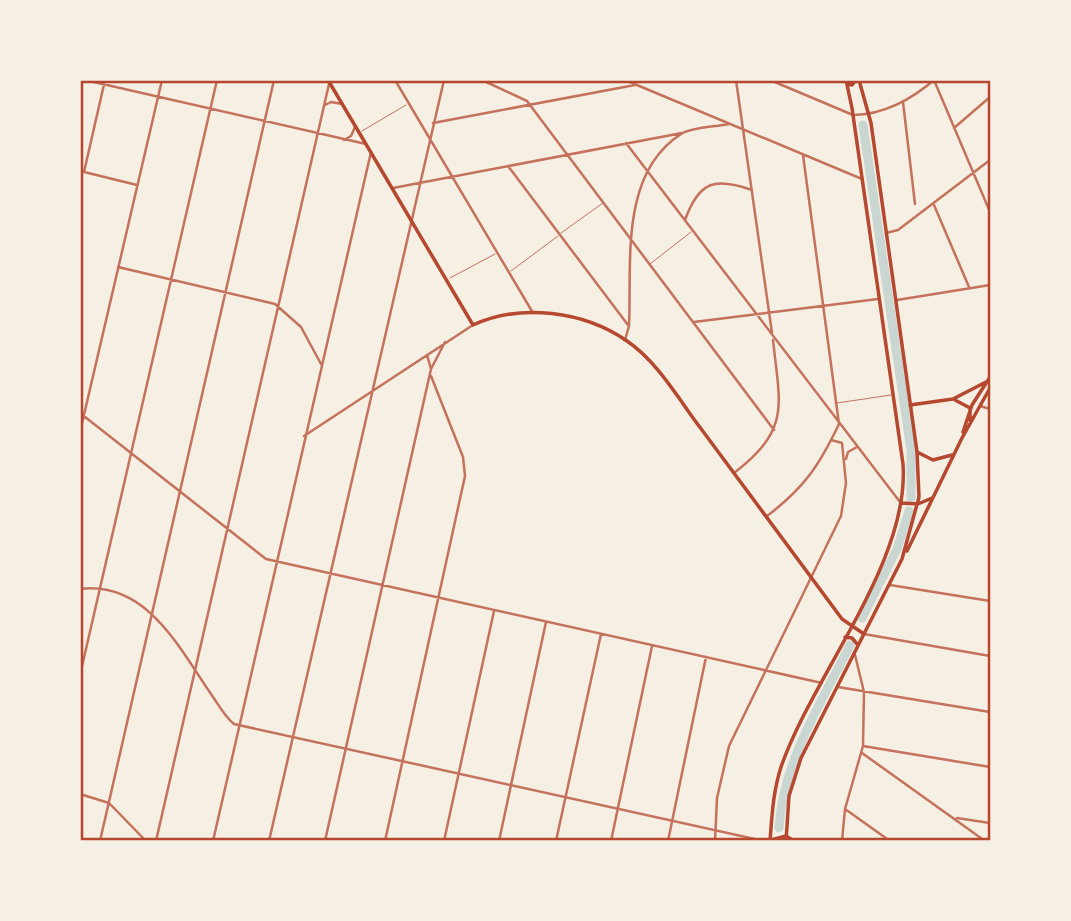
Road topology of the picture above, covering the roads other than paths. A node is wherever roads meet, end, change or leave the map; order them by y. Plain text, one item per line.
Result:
1 (85, 80) edge
2 (162, 80) edge
3 (217, 80) edge
4 (274, 80) edge
5 (395, 80) edge
6 (444, 80) edge
7 (482, 80) edge
8 (625, 80) edge
9 (736, 80) edge
10 (770, 80) edge
11 (858, 80) edge
12 (934, 80) edge
13 (328, 82) edge
14 (846, 82) edge
15 (105, 83) edge
16 (635, 85) junction
17 (158, 97) junction
18 (990, 97) edge
19 (902, 102) junction
20 (342, 104) junction
21 (408, 104) junction
22 (530, 104) junction
23 (324, 106) junction
24 (211, 109) junction
25 (869, 114) junction
26 (853, 115) junction
27 (264, 122) junction
28 (433, 123) junction
29 (729, 124) junction
30 (355, 127) junction
31 (954, 128) junction
32 (744, 130) junction
33 (359, 133) junction
34 (682, 133) junction
35 (317, 134) junction
36 (429, 139) junction
37 (344, 140) junction
38 (626, 143) junction
39 (366, 144) junction
40 (371, 152) junction
41 (568, 154) junction
42 (803, 155) junction
43 (990, 160) edge
44 (378, 163) junction
45 (368, 166) junction
46 (508, 166) junction
47 (647, 171) junction
48 (82, 172) edge
49 (974, 174) junction
50 (452, 177) junction
51 (862, 179) junction
52 (419, 183) junction
53 (137, 185) junction
54 (393, 188) junction
55 (752, 190) junction
56 (603, 202) junction
57 (915, 204) dead end
58 (934, 205) junction
59 (990, 212) edge
60 (411, 219) junction
61 (685, 221) junction
62 (693, 231) junction
63 (886, 233) junction
64 (560, 234) junction
65 (633, 243) junction
66 (497, 253) junction
67 (649, 264) junction
68 (118, 267) junction
69 (509, 272) junction
70 (171, 279) junction
71 (448, 279) junction
72 (990, 285) edge
73 (969, 287) junction
74 (224, 292) junction
75 (880, 299) junction
76 (895, 300) junction
77 (824, 305) junction
78 (278, 306) junction
79 (768, 311) junction
80 (533, 313) junction
81 (756, 313) junction
82 (468, 314) junction
83 (481, 321) junction
84 (694, 322) junction
85 (474, 325) junction
86 (629, 326) junction
87 (773, 337) junction
88 (625, 340) junction
89 (445, 342) junction
90 (427, 354) junction
91 (321, 364) junction
92 (431, 369) junction
93 (430, 374) junction
94 (990, 377) edge
95 (986, 382) junction
96 (990, 388) edge
97 (371, 391) junction
98 (893, 394) junction
99 (953, 399) junction
100 (837, 403) junction
101 (910, 405) junction
102 (980, 405) junction
103 (970, 408) junction
104 (990, 409) edge
105 (82, 414) edge
106 (839, 424) junction
107 (774, 430) junction
108 (80, 432) edge
109 (304, 436) junction
110 (962, 438) junction
111 (831, 440) junction
112 (857, 447) junction
113 (132, 452) junction
114 (917, 452) junction
115 (954, 454) junction
116 (846, 459) junction
117 (734, 473) junction
118 (179, 489) junction
119 (933, 497) junction
120 (901, 503) junction
121 (918, 504) junction
122 (766, 516) junction
123 (226, 530) junction
124 (902, 559) junction
125 (275, 561) junction
126 (329, 574) junction
127 (812, 578) junction
128 (382, 585) junction
129 (888, 585) junction
130 (80, 589) edge
131 (100, 589) junction
132 (439, 597) junction
133 (990, 601) edge
134 (494, 610) junction
135 (151, 611) junction
136 (546, 622) junction
137 (850, 627) junction
138 (601, 634) junction
139 (864, 634) junction
140 (845, 637) junction
141 (858, 645) junction
142 (652, 646) junction
143 (854, 653) junction
144 (990, 656) edge
145 (706, 657) junction
146 (194, 670) junction
147 (765, 670) junction
148 (80, 675) edge
149 (822, 683) junction
150 (837, 687) junction
151 (864, 692) junction
152 (990, 712) edge
153 (239, 725) junction
154 (292, 737) junction
155 (863, 746) junction
156 (345, 749) junction
157 (862, 753) junction
158 (402, 762) junction
159 (990, 767) edge
160 (458, 774) junction
161 (511, 785) junction
162 (80, 794) edge
163 (565, 797) junction
164 (109, 803) junction
165 (618, 809) junction
166 (845, 809) junction
167 (953, 818) junction
168 (672, 821) junction
169 (990, 824) edge
170 (715, 830) junction
171 (782, 837) edge
172 (100, 841) edge
173 (146, 841) edge
174 (156, 841) edge
175 (213, 841) edge
176 (269, 841) edge
177 (325, 841) edge
178 (385, 841) edge
179 (443, 841) edge
180 (499, 841) edge
181 (556, 841) edge
182 (611, 841) edge
183 (668, 841) edge
184 (715, 841) edge
185 (764, 841) edge
186 (770, 841) edge
187 (794, 841) edge
188 (842, 841) edge
189 (890, 841) edge
190 (985, 841) edge

1 - 15 street
2 - 17 street
3 - 24 street
4 - 27 street
5 - 21 street
6 - 28 street
7 - 22 street
8 - 16 street
9 - 32 street
10 - 26 street
11 - 14 main road
11 - 25 main road
12 - 19 street
12 - 31 street
13 - 20 main road
13 - 23 street
14 - 26 main road
15 - 17 street
15 - 48 street
16 - 22 street
16 - 29 street
17 - 24 street
17 - 53 street
18 - 31 street
19 - 25 street
19 - 57 street
20 - 23 street
20 - 30 main road
21 - 33 lane
21 - 36 street
22 - 28 street
22 - 41 street
23 - 35 street
24 - 27 street
24 - 70 street
25 - 26 street
25 - 63 main road
26 - 51 main road
27 - 35 street
27 - 74 street
28 - 36 street
29 - 32 street
29 - 34 street
30 - 33 main road
30 - 37 street
31 - 49 street
32 - 42 street
32 - 55 street
33 - 39 main road
34 - 38 street
34 - 47 street
35 - 37 street
35 - 78 street
36 - 50 street
36 - 52 street
37 - 39 street
38 - 41 street
38 - 47 street
39 - 40 main road
40 - 44 main road
40 - 45 street
41 - 46 street
41 - 56 street
42 - 51 street
42 - 77 street
43 - 49 street
44 - 45 street
44 - 54 main road
45 - 91 street
46 - 50 street
46 - 64 street
47 - 61 street
47 - 65 street
48 - 53 street
49 - 58 street
49 - 59 street
50 - 52 street
50 - 66 street
51 - 75 main road
52 - 54 street
52 - 60 street
53 - 68 street
54 - 60 main road
55 - 61 street
55 - 79 street
56 - 64 lane
56 - 65 street
58 - 63 street
58 - 73 street
60 - 71 main road
60 - 97 street
61 - 62 street
62 - 67 lane
62 - 81 street
63 - 76 main road
64 - 69 lane
64 - 86 street
65 - 67 street
65 - 86 street
66 - 69 street
66 - 71 lane
67 - 84 street
68 - 70 street
68 - 105 street
69 - 80 street
70 - 74 street
70 - 113 street
71 - 82 main road
72 - 73 street
73 - 76 street
74 - 78 street
74 - 118 street
75 - 77 street
75 - 98 main road
76 - 101 main road
77 - 79 street
77 - 100 street
78 - 91 street
78 - 123 street
79 - 81 street
79 - 87 street
80 - 83 main road
80 - 88 main road
81 - 84 street
81 - 87 street
82 - 83 main road
82 - 85 main road
83 - 85 main road
84 - 107 street
85 - 89 street
86 - 88 street
87 - 106 street
87 - 107 street
88 - 117 main road
89 - 90 street
89 - 92 street
90 - 92 street
90 - 97 street
91 - 109 street
92 - 93 street
93 - 128 street
93 - 132 street
94 - 95 main road
95 - 99 main road
95 - 103 main road
96 - 102 main road
97 - 109 street
97 - 126 street
98 - 100 lane
98 - 120 main road
99 - 101 main road
99 - 103 main road
100 - 106 street
101 - 114 main road
102 - 104 street
102 - 110 main road
103 - 110 main road
105 - 108 street
105 - 113 street
106 - 111 street
106 - 112 street
107 - 117 street
109 - 125 street
110 - 115 main road
111 - 116 street
111 - 122 street
112 - 116 street
112 - 120 street
113 - 118 street
113 - 131 street
114 - 115 main road
114 - 121 main road
115 - 119 main road
116 - 127 street
117 - 122 main road
118 - 123 street
118 - 135 street
119 - 121 main road
119 - 124 main road
120 - 121 main road
120 - 137 main road
121 - 124 main road
122 - 127 main road
123 - 125 street
123 - 146 street
124 - 129 main road
125 - 126 street
125 - 153 street
126 - 128 street
126 - 154 street
127 - 137 main road
127 - 147 street
128 - 132 street
128 - 156 street
129 - 133 street
129 - 139 main road
130 - 131 street
131 - 135 street
131 - 148 street
132 - 134 street
132 - 158 street
134 - 136 street
134 - 160 street
135 - 146 street
135 - 164 street
136 - 138 street
136 - 161 street
137 - 139 main road
137 - 140 main road
138 - 142 street
138 - 163 street
139 - 141 main road
139 - 144 street
140 - 141 main road
140 - 149 main road
141 - 143 main road
142 - 145 street
142 - 165 street
143 - 150 main road
143 - 151 street
145 - 147 street
145 - 168 street
146 - 153 street
146 - 174 street
147 - 149 street
147 - 170 street
149 - 186 main road
150 - 151 street
150 - 171 main road
151 - 152 street
151 - 155 street
153 - 154 street
153 - 175 street
154 - 156 street
154 - 176 street
155 - 157 street
155 - 159 street
156 - 158 street
156 - 177 street
157 - 166 street
157 - 167 street
158 - 160 street
158 - 178 street
160 - 161 street
160 - 179 street
161 - 163 street
161 - 180 street
162 - 164 street
163 - 165 street
163 - 181 street
164 - 172 street
164 - 173 street
165 - 168 street
165 - 182 street
166 - 188 street
166 - 189 street
167 - 169 street
167 - 190 street
168 - 170 street
168 - 183 street
170 - 184 street
170 - 185 street
171 - 186 main road
171 - 187 main road

